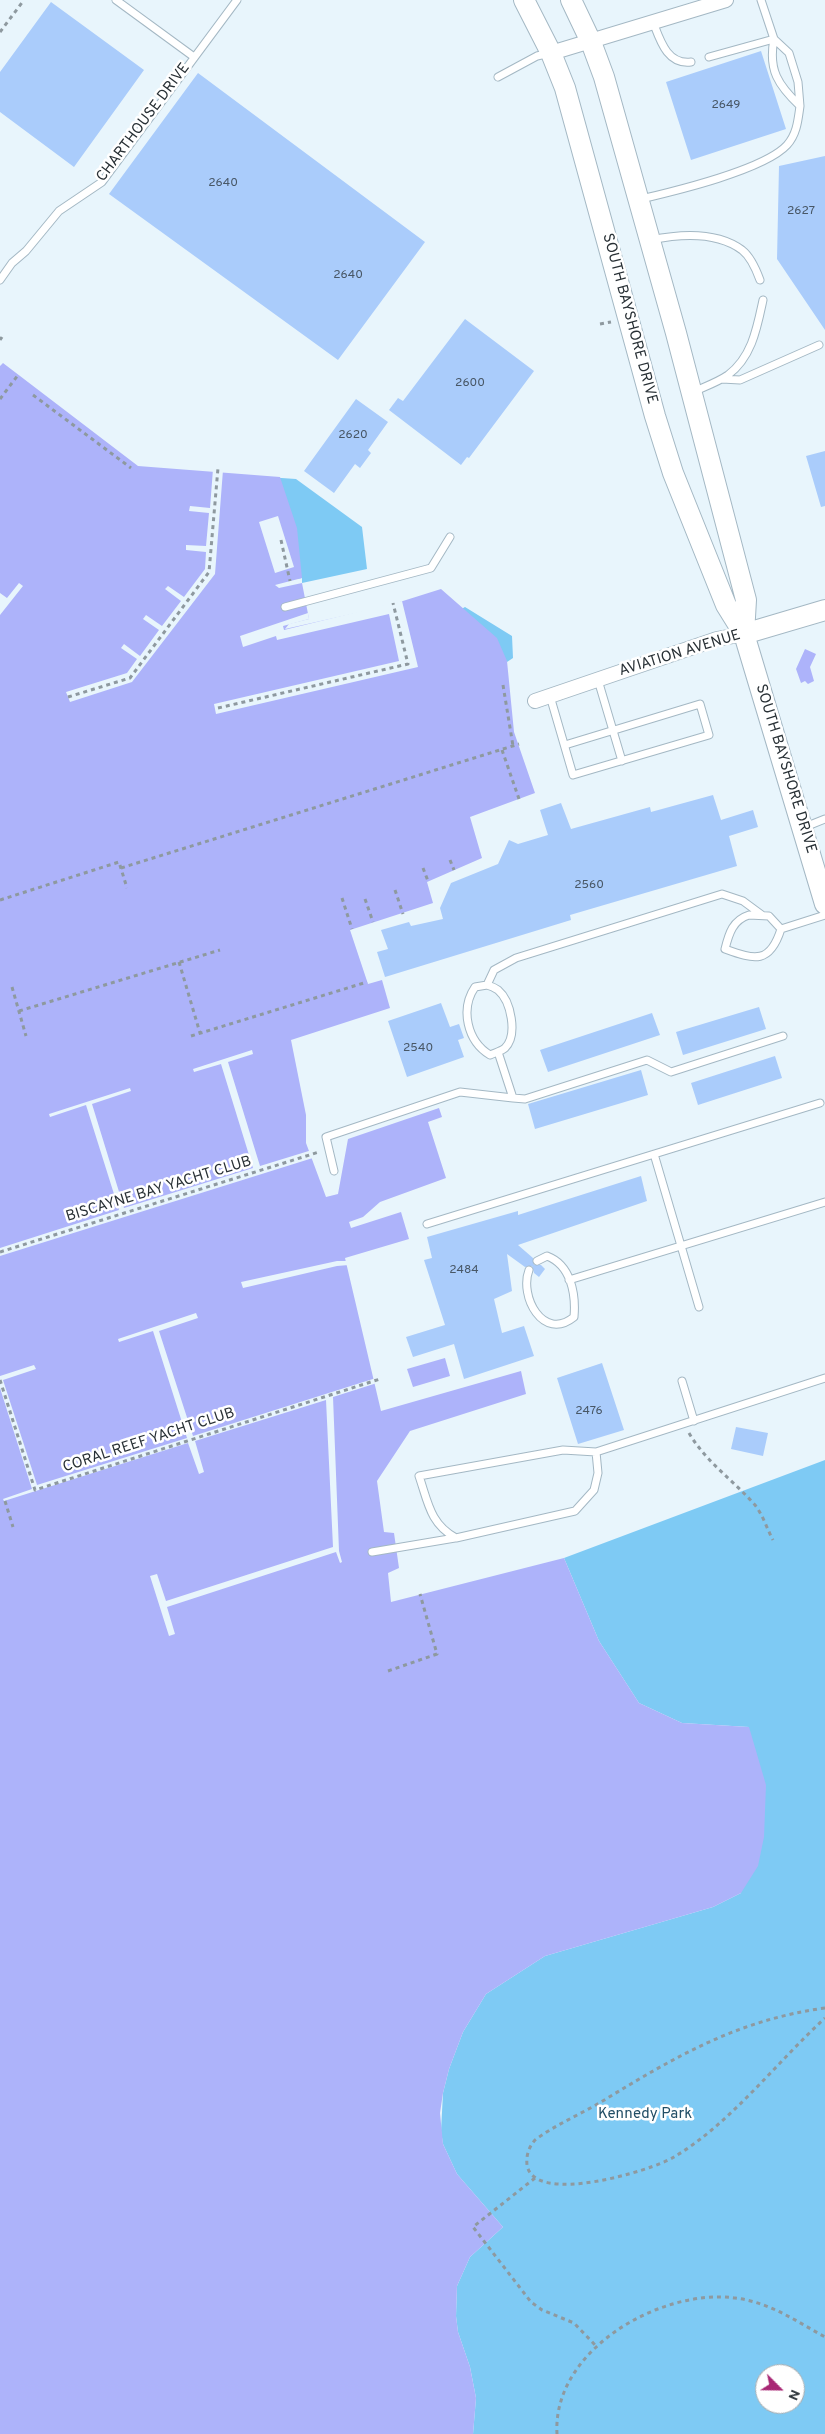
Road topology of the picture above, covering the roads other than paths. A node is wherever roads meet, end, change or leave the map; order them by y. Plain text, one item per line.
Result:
1 (116, 0) edge
2 (237, 0) edge
3 (524, 0) edge
4 (571, 0) edge
5 (726, 0) edge
6 (761, 0) edge
7 (653, 22) junction
8 (774, 39) junction
9 (591, 42) junction
10 (551, 53) junction
11 (194, 56) junction
12 (709, 57) dead end
13 (691, 62) dead end
14 (498, 77) dead end
15 (800, 106) junction
16 (638, 200) junction
17 (649, 240) junction
18 (0, 280) edge
19 (760, 280) dead end
20 (763, 300) dead end
21 (819, 345) dead end
22 (721, 379) junction
23 (691, 394) junction
24 (450, 538) dead end
25 (285, 607) dead end
26 (825, 610) edge
27 (744, 634) junction
28 (598, 680) junction
29 (550, 696) junction
30 (535, 701) dead end
31 (613, 730) junction
32 (565, 745) junction
33 (622, 760) junction
34 (825, 819) edge
35 (802, 828) junction
36 (820, 872) edge
37 (825, 904) edge
38 (762, 915) junction
39 (825, 915) edge
40 (781, 929) junction
41 (487, 985) junction
42 (783, 1036) dead end
43 (498, 1052) junction
44 (513, 1098) junction
45 (820, 1103) dead end
46 (654, 1154) junction
47 (334, 1171) dead end
48 (825, 1196) edge
49 (825, 1202) edge
50 (427, 1224) dead end
51 (681, 1245) junction
52 (537, 1262) dead end
53 (529, 1270) dead end
54 (569, 1280) junction
55 (699, 1307) dead end
56 (825, 1378) edge
57 (682, 1381) dead end
58 (694, 1421) junction
59 (596, 1452) junction
60 (456, 1538) junction
61 (372, 1552) dead end

1 - 11 lane
2 - 11 lane, CHARTHOUSE DRIVE
3 - 10 main road, SOUTH BAYSHORE DRIVE
4 - 9 main road, SOUTH BAYSHORE DRIVE
5 - 7 street
6 - 8 lane
7 - 9 street
7 - 13 lane
8 - 12 lane
8 - 15 lane
8 - 15 lane
9 - 10 street
9 - 16 main road, SOUTH BAYSHORE DRIVE
10 - 14 lane
10 - 27 main road, SOUTH BAYSHORE DRIVE
11 - 18 lane, CHARTHOUSE DRIVE
15 - 16 lane
16 - 17 main road, SOUTH BAYSHORE DRIVE
17 - 19 lane
17 - 23 main road, SOUTH BAYSHORE DRIVE
20 - 22 lane
21 - 22 lane
22 - 23 lane
23 - 27 main road, SOUTH BAYSHORE DRIVE
24 - 25 lane
26 - 27 main road, AVIATION AVENUE
27 - 28 street, AVIATION AVENUE
27 - 35 main road, SOUTH BAYSHORE DRIVE
28 - 29 street, AVIATION AVENUE
28 - 31 lane
29 - 30 street, AVIATION AVENUE
29 - 32 lane
31 - 32 lane
31 - 33 lane
31 - 33 lane
32 - 33 lane
34 - 35 lane
35 - 36 main road, SOUTH BAYSHORE DRIVE
36 - 37 main road, SOUTH BAYSHORE DRIVE
38 - 40 lane
38 - 40 lane
38 - 41 lane
39 - 40 lane
41 - 43 lane
41 - 43 lane
42 - 44 lane
43 - 44 lane
44 - 47 lane
45 - 46 lane
46 - 50 lane
46 - 51 lane
48 - 49 lane
49 - 51 lane
51 - 54 lane
51 - 55 lane
52 - 54 lane
53 - 54 lane
56 - 58 lane
57 - 58 lane
58 - 59 lane
59 - 60 lane
59 - 60 lane
60 - 61 lane

